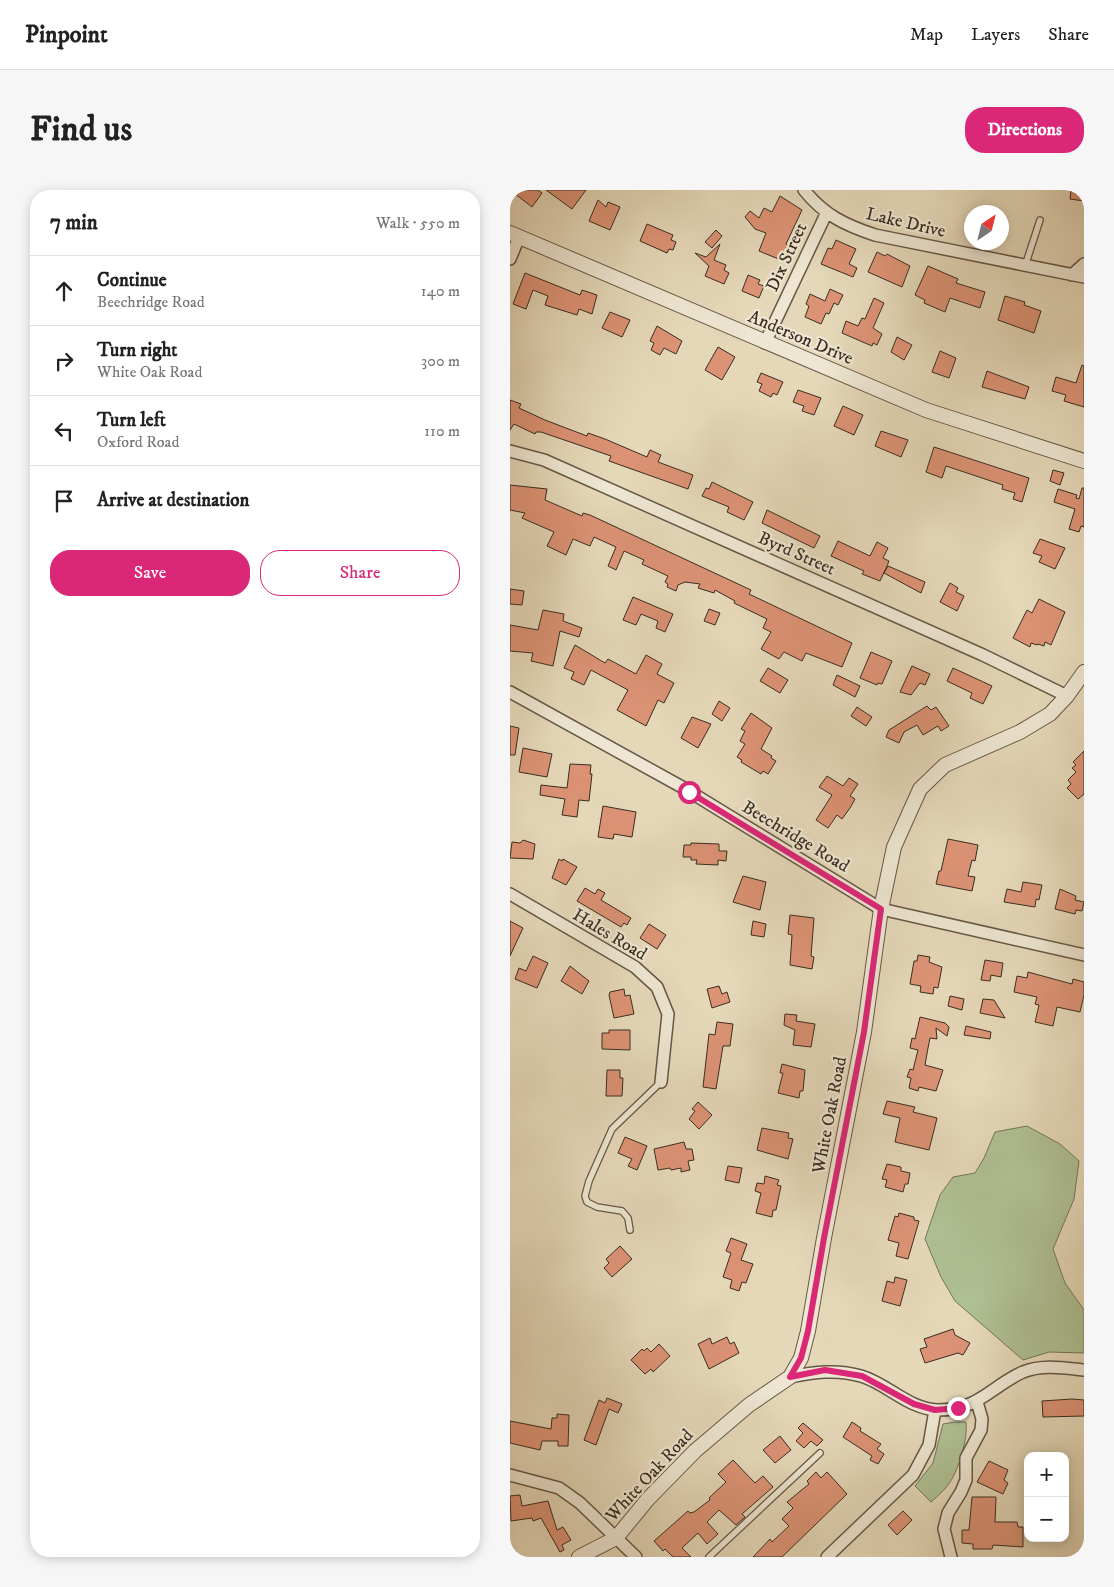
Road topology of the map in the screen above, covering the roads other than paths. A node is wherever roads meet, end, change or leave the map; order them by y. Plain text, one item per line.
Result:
1 (804, 190) edge
2 (826, 214) junction
3 (1040, 220) dead end
4 (514, 235) edge
5 (510, 259) edge
6 (1084, 264) edge
7 (1025, 266) junction
8 (1078, 276) edge
9 (765, 343) junction
10 (510, 451) edge
11 (1084, 461) edge
12 (1084, 672) edge
13 (510, 692) edge
14 (1067, 696) junction
15 (510, 894) edge
16 (881, 909) junction
17 (1084, 955) edge
18 (661, 1082) joint
19 (630, 1230) dead end
20 (1084, 1370) edge
21 (790, 1377) junction
22 (977, 1402) junction
23 (935, 1410) junction
24 (820, 1453) dead end
25 (510, 1475) edge
26 (616, 1538) junction
27 (579, 1557) edge
28 (636, 1557) edge
29 (709, 1557) edge
30 (827, 1557) edge
31 (951, 1557) edge

1 - 2 street, Lake Drive
2 - 7 street, Lake Drive
2 - 9 street, Dix Street
3 - 7 lane
4 - 5 street
4 - 9 street, Anderson Drive
6 - 8 street
7 - 8 street, Lake Drive
9 - 11 street, Anderson Drive
10 - 14 street, Byrd Street
12 - 14 street, White Oak Road
13 - 16 street, Beechridge Road
14 - 16 street, White Oak Road
15 - 18 street, Hales Road
16 - 17 street, Beechridge Road
16 - 21 street, White Oak Road
18 - 19 lane
20 - 22 street
21 - 23 street
21 - 26 street, White Oak Road
22 - 23 street
22 - 31 street
23 - 30 street
24 - 29 lane
25 - 26 street
26 - 27 street, White Oak Road
26 - 28 street

